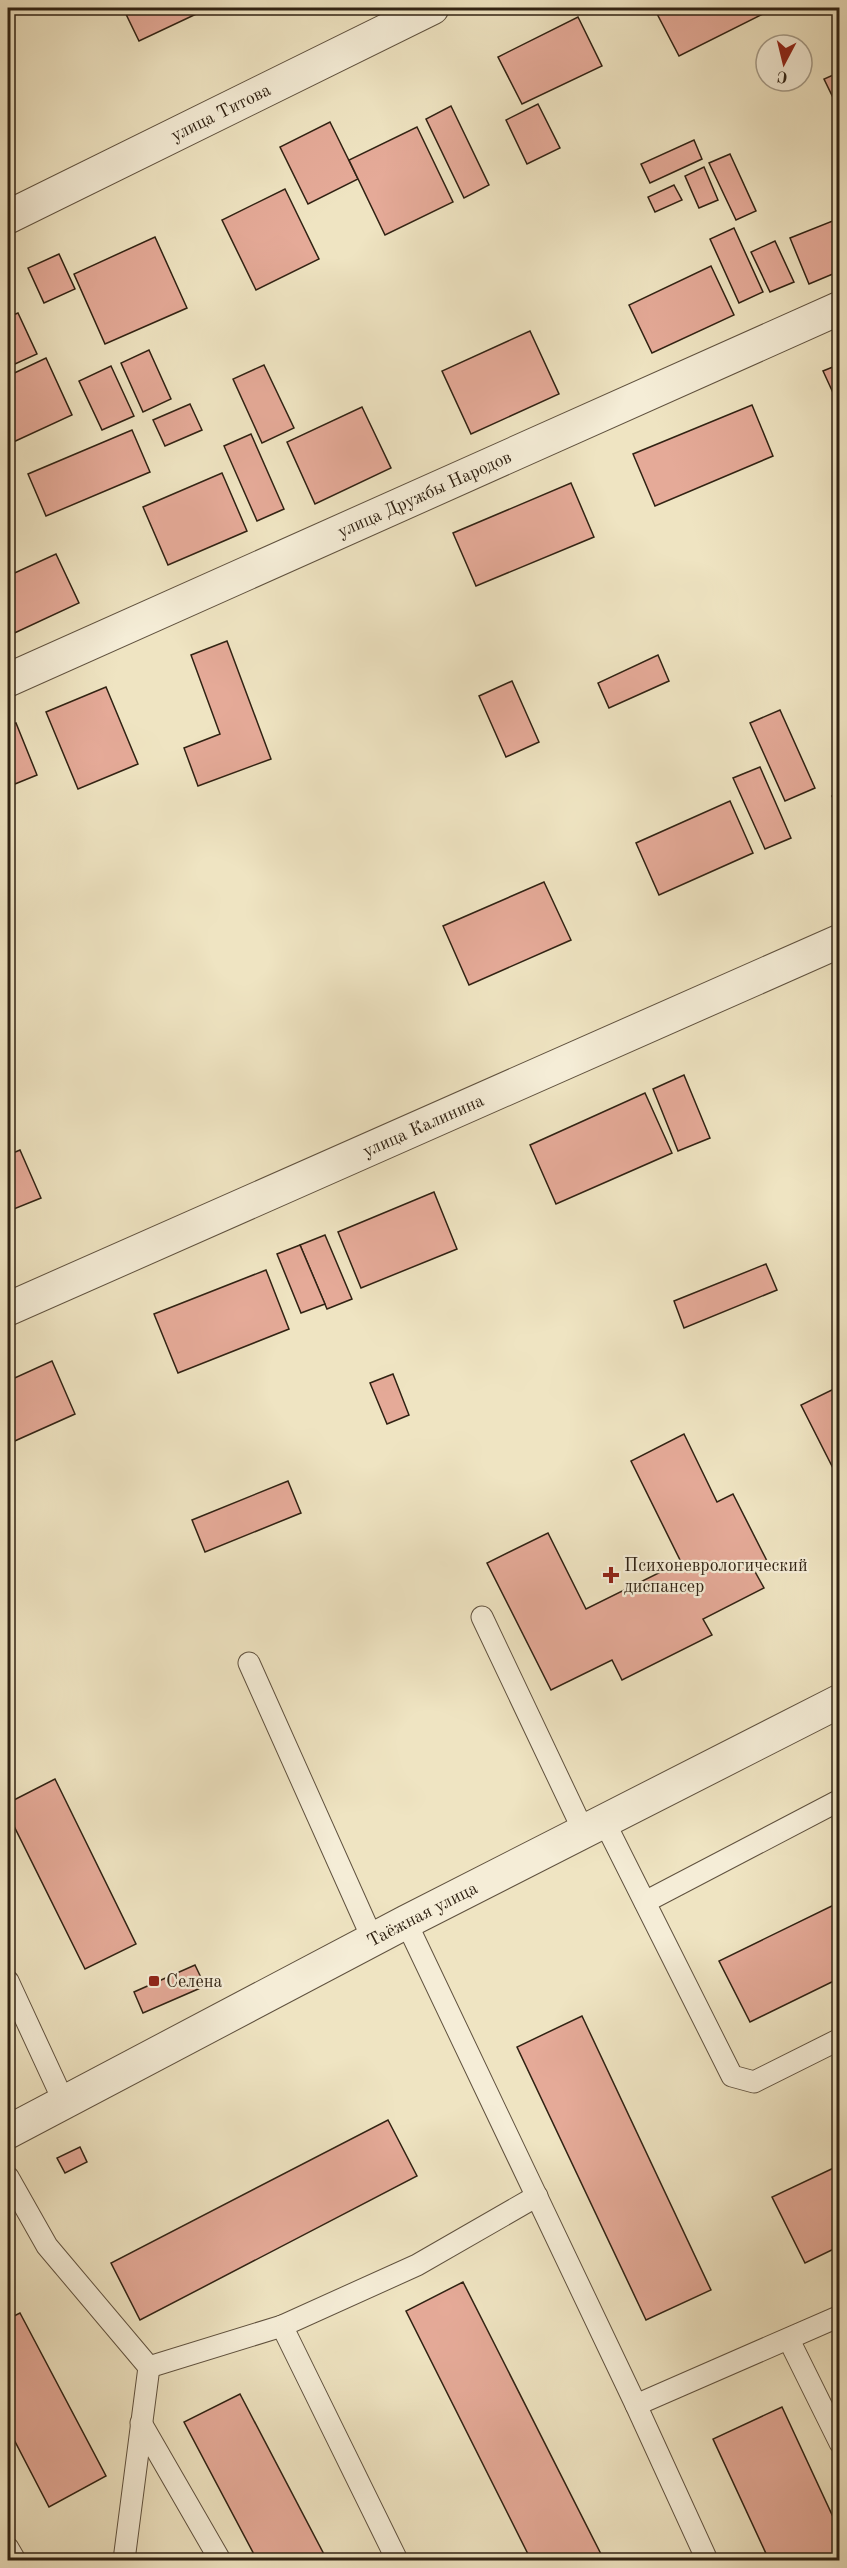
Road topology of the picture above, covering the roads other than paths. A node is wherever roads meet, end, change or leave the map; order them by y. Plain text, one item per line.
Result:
1 (432, 8) edge
2 (8, 217) edge
3 (840, 308) edge
4 (8, 680) edge
5 (840, 941) edge
6 (8, 1309) edge
7 (482, 1617) dead end
8 (249, 1663) dead end
9 (840, 1701) edge
10 (840, 1800) edge
11 (594, 1826) junction
12 (645, 1902) junction
13 (406, 1922) junction
14 (373, 1940) junction
15 (8, 1982) edge
16 (840, 2039) edge
17 (64, 2102) junction
18 (8, 2132) edge
19 (8, 2177) edge
20 (537, 2196) junction
21 (840, 2316) edge
22 (282, 2326) junction
23 (789, 2340) junction
24 (148, 2367) junction
25 (636, 2405) junction
26 (141, 2423) junction
27 (840, 2443) edge
28 (8, 2548) edge
29 (15, 2560) edge
30 (124, 2560) edge
31 (220, 2560) edge
32 (397, 2560) edge
33 (707, 2560) edge

1 - 2 street, улица Титова
3 - 4 street, улица Дружбы Народов
5 - 6 street, улица Калинина
7 - 11 lane
8 - 14 lane
9 - 11 street, Таёжная улица
10 - 12 lane
11 - 12 lane
11 - 13 street, Таёжная улица
12 - 16 lane
13 - 14 street, Таёжная улица
13 - 20 lane
14 - 17 street, Таёжная улица
15 - 17 lane
17 - 18 street, Таёжная улица
19 - 24 lane
20 - 22 lane
20 - 25 lane
21 - 23 lane
22 - 24 lane
22 - 32 lane
23 - 25 lane
23 - 27 lane
24 - 26 lane
25 - 33 lane
26 - 30 lane
26 - 31 lane
28 - 29 lane

